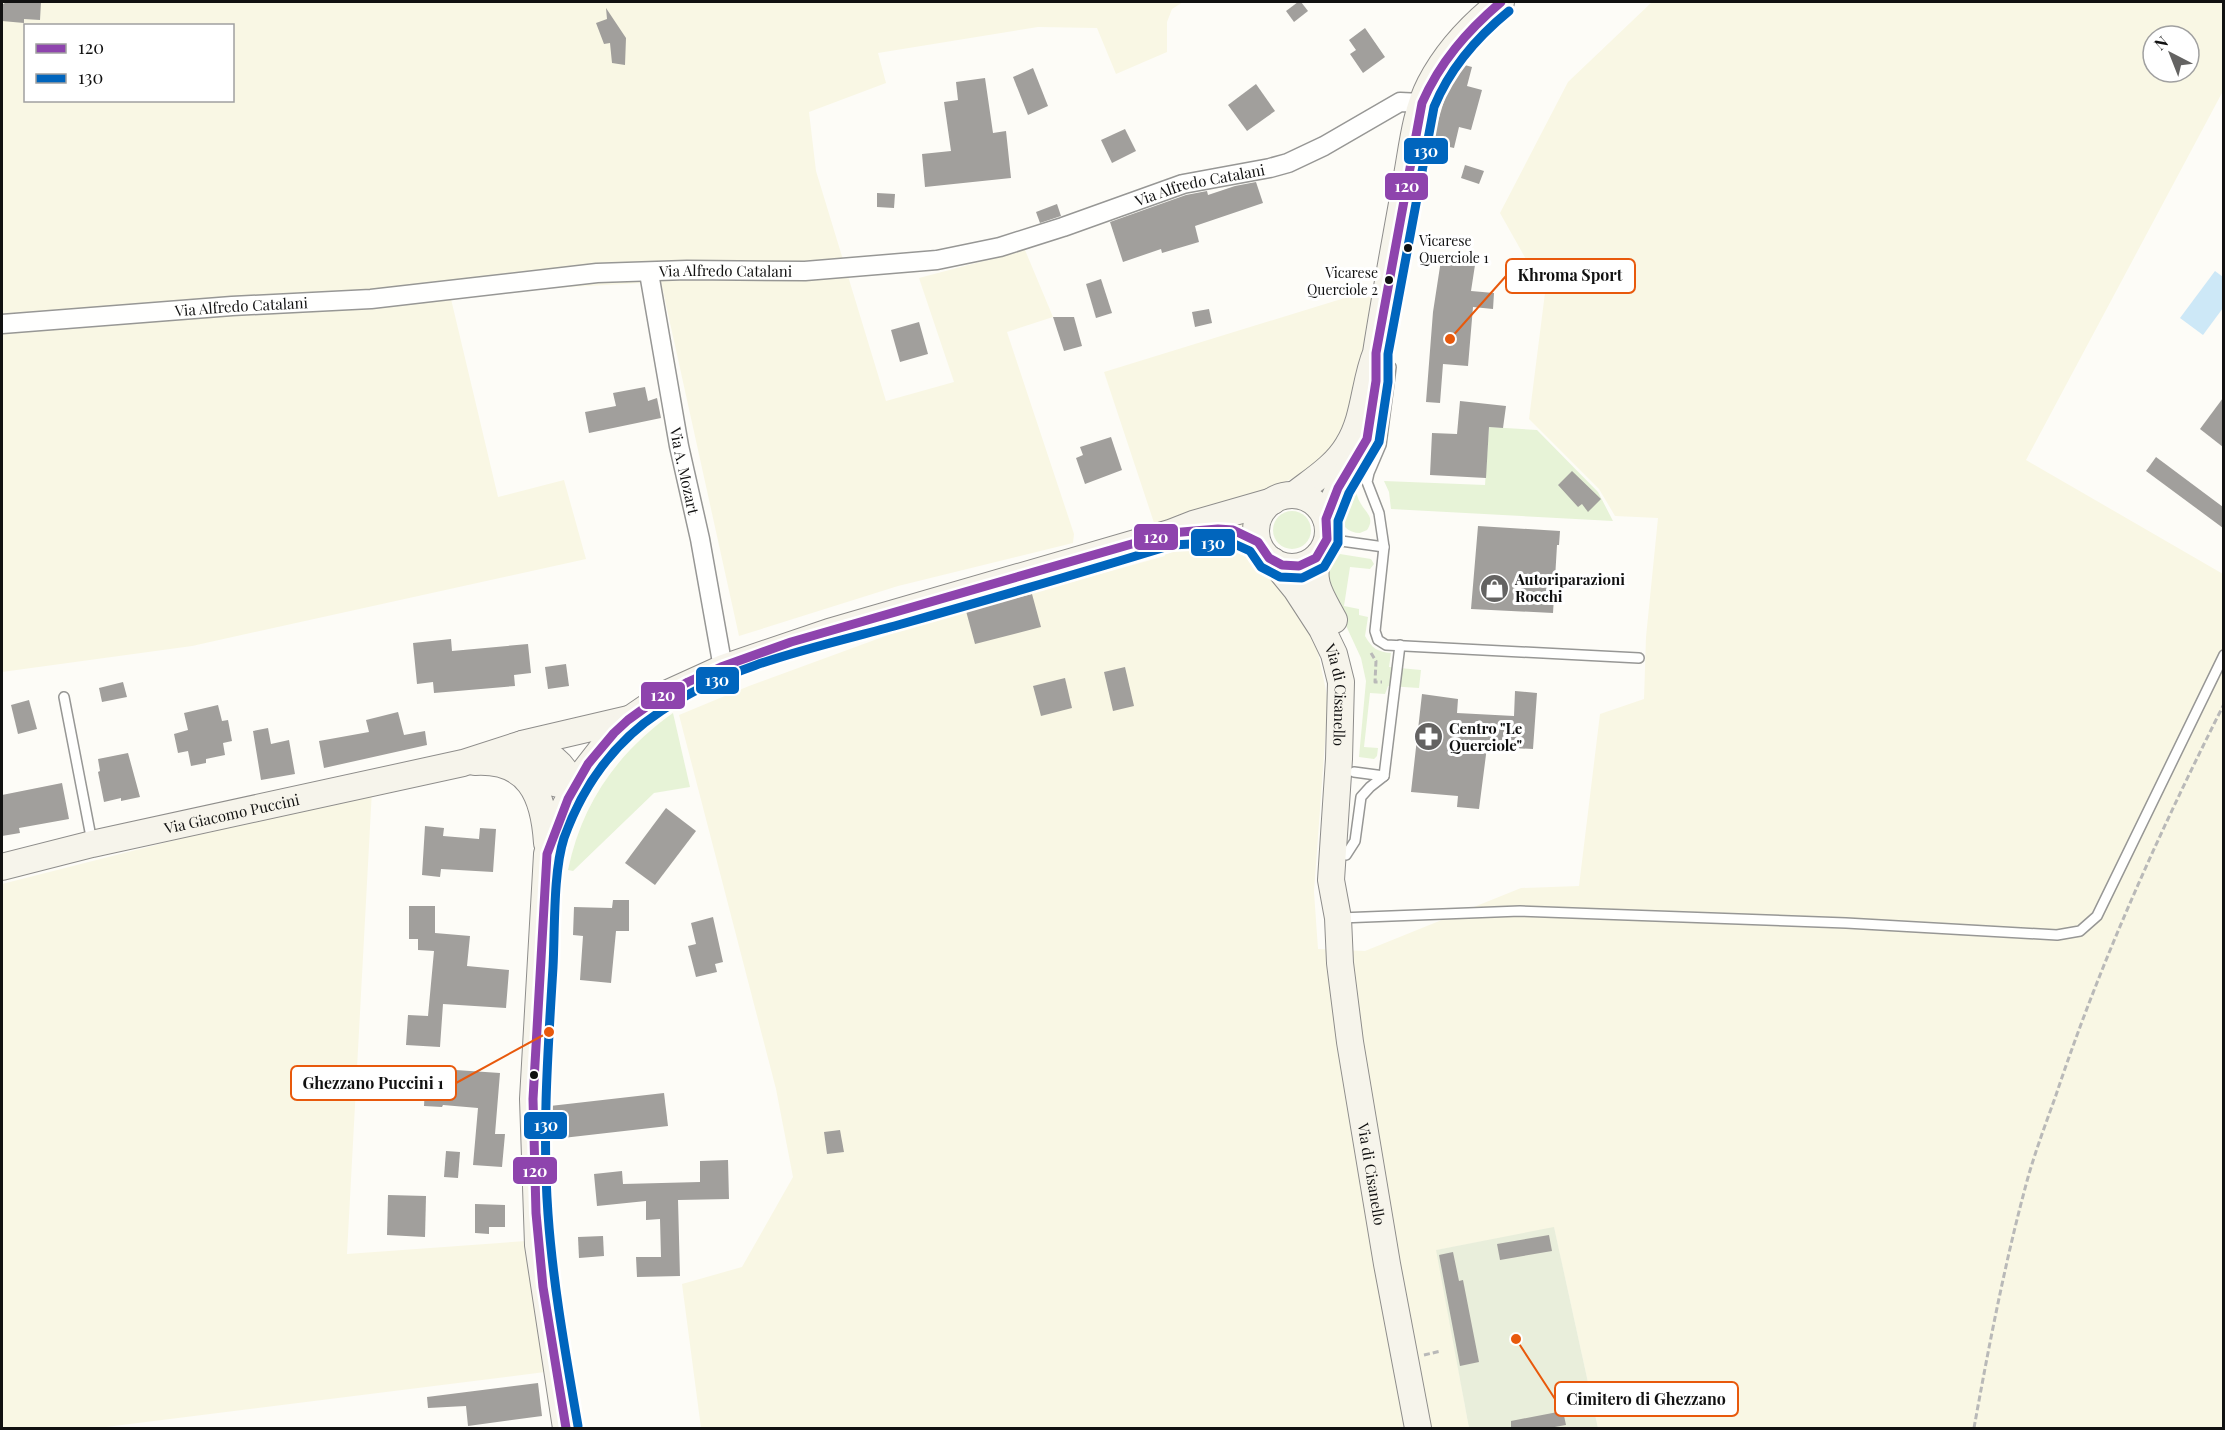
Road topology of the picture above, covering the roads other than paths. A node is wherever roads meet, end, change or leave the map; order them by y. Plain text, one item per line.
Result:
1 (1501, 2) edge
2 (1422, 103) junction
3 (649, 273) junction
4 (2, 324) edge
5 (1384, 360) junction
6 (1283, 498) junction
7 (1170, 533) junction
8 (1324, 538) junction
9 (1384, 547) junction
10 (1265, 551) junction
11 (1400, 645) junction
12 (2223, 655) edge
13 (1639, 658) dead end
14 (723, 668) junction
15 (64, 697) dead end
16 (630, 719) junction
17 (517, 755) junction
18 (1346, 765) junction
19 (1384, 776) junction
20 (574, 788) junction
21 (92, 844) junction
22 (547, 854) junction
23 (1346, 855) junction
24 (2, 867) edge
25 (1338, 918) junction
26 (566, 1428) edge
27 (1418, 1428) edge

1 - 2 main road
2 - 3 street, Via Alfredo Catalani
2 - 5 main road
3 - 4 street, Via Alfredo Catalani
3 - 14 street, Via A. Mozart
5 - 6 main road
5 - 8 main road, Via di Cisanello
5 - 9 lane
6 - 7 main road
6 - 8 main road
6 - 10 main road
7 - 10 main road
7 - 14 main road
8 - 9 lane
8 - 10 main road
8 - 18 main road, Via di Cisanello
9 - 11 lane
10 - 18 main road, Via di Cisanello
11 - 13 lane
11 - 19 lane
12 - 25 lane
14 - 16 main road
15 - 21 lane
16 - 17 main road, Via Giacomo Puccini
16 - 20 main road
17 - 20 main road, Via Giacomo Puccini
17 - 21 main road, Via Giacomo Puccini
17 - 22 main road
18 - 19 lane
18 - 23 main road, Via di Cisanello
18 - 25 main road, Via di Cisanello
19 - 23 lane
20 - 22 main road
21 - 24 main road, Via Giacomo Puccini
22 - 26 main road
23 - 25 main road, Via di Cisanello
25 - 27 main road, Via di Cisanello

